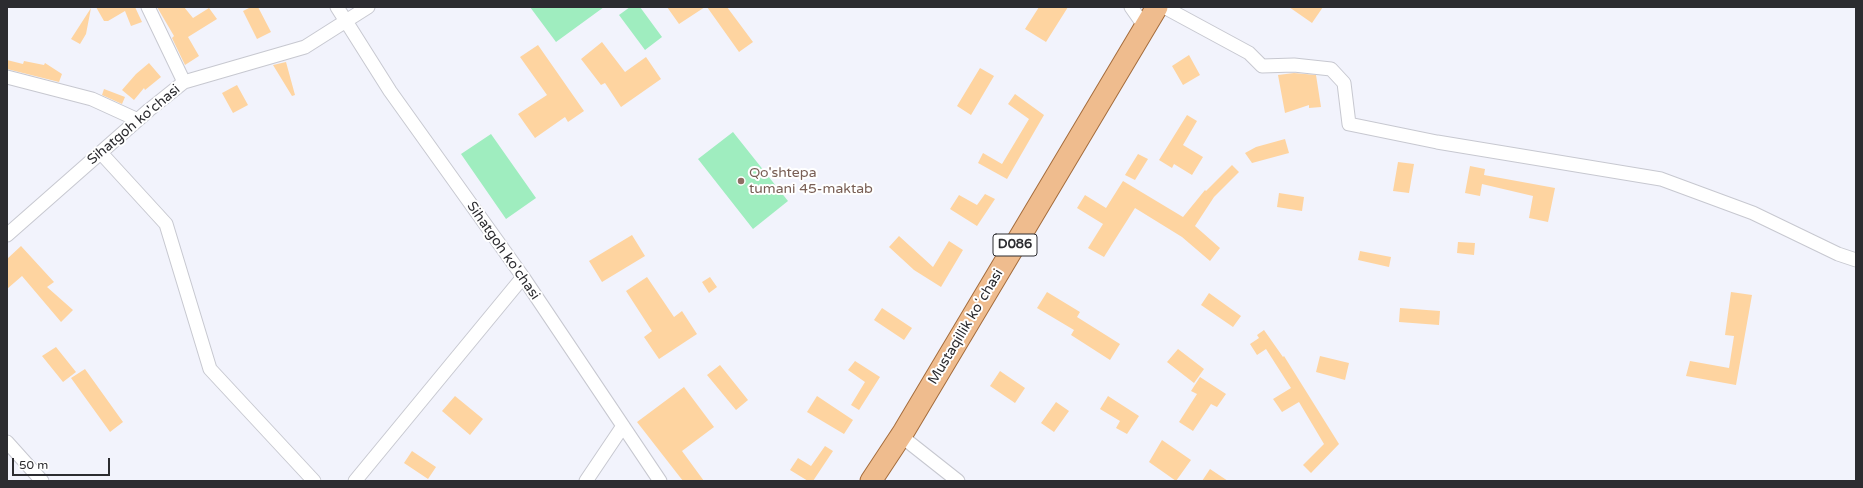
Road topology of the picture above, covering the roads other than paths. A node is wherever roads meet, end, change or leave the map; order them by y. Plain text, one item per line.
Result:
1 (148, 7) edge
2 (336, 7) edge
3 (368, 7) edge
4 (1131, 7) edge
5 (1157, 7) edge
6 (1164, 7) edge
7 (346, 21) junction
8 (1145, 27) junction
9 (7, 77) edge
10 (184, 82) junction
11 (138, 120) junction
12 (101, 153) junction
13 (7, 235) edge
14 (1856, 260) edge
15 (523, 277) junction
16 (623, 426) junction
17 (901, 436) junction
18 (7, 442) edge
19 (42, 481) edge
20 (314, 481) edge
21 (356, 481) edge
22 (586, 481) edge
23 (660, 481) edge
24 (871, 481) edge
25 (958, 481) edge

1 - 10 street
2 - 7 street, Sihatgoh ko'chasi
3 - 7 street, Sihatgoh ko'chasi
4 - 8 street
5 - 8 main road, Mustaqillik koʻchasi / D086
6 - 14 street
7 - 10 street, Sihatgoh ko'chasi
7 - 15 street, Sihatgoh ko'chasi
8 - 17 main road, Mustaqillik koʻchasi / D086
9 - 11 street
10 - 11 street, Sihatgoh ko'chasi
11 - 12 street, Sihatgoh ko'chasi
12 - 13 street, Sihatgoh ko'chasi
12 - 20 street
15 - 16 street, Sihatgoh ko'chasi
15 - 21 street
16 - 22 street
16 - 23 street, Sihatgoh ko'chasi
17 - 24 main road, Mustaqillik koʻchasi / D086
17 - 25 street
18 - 19 street

